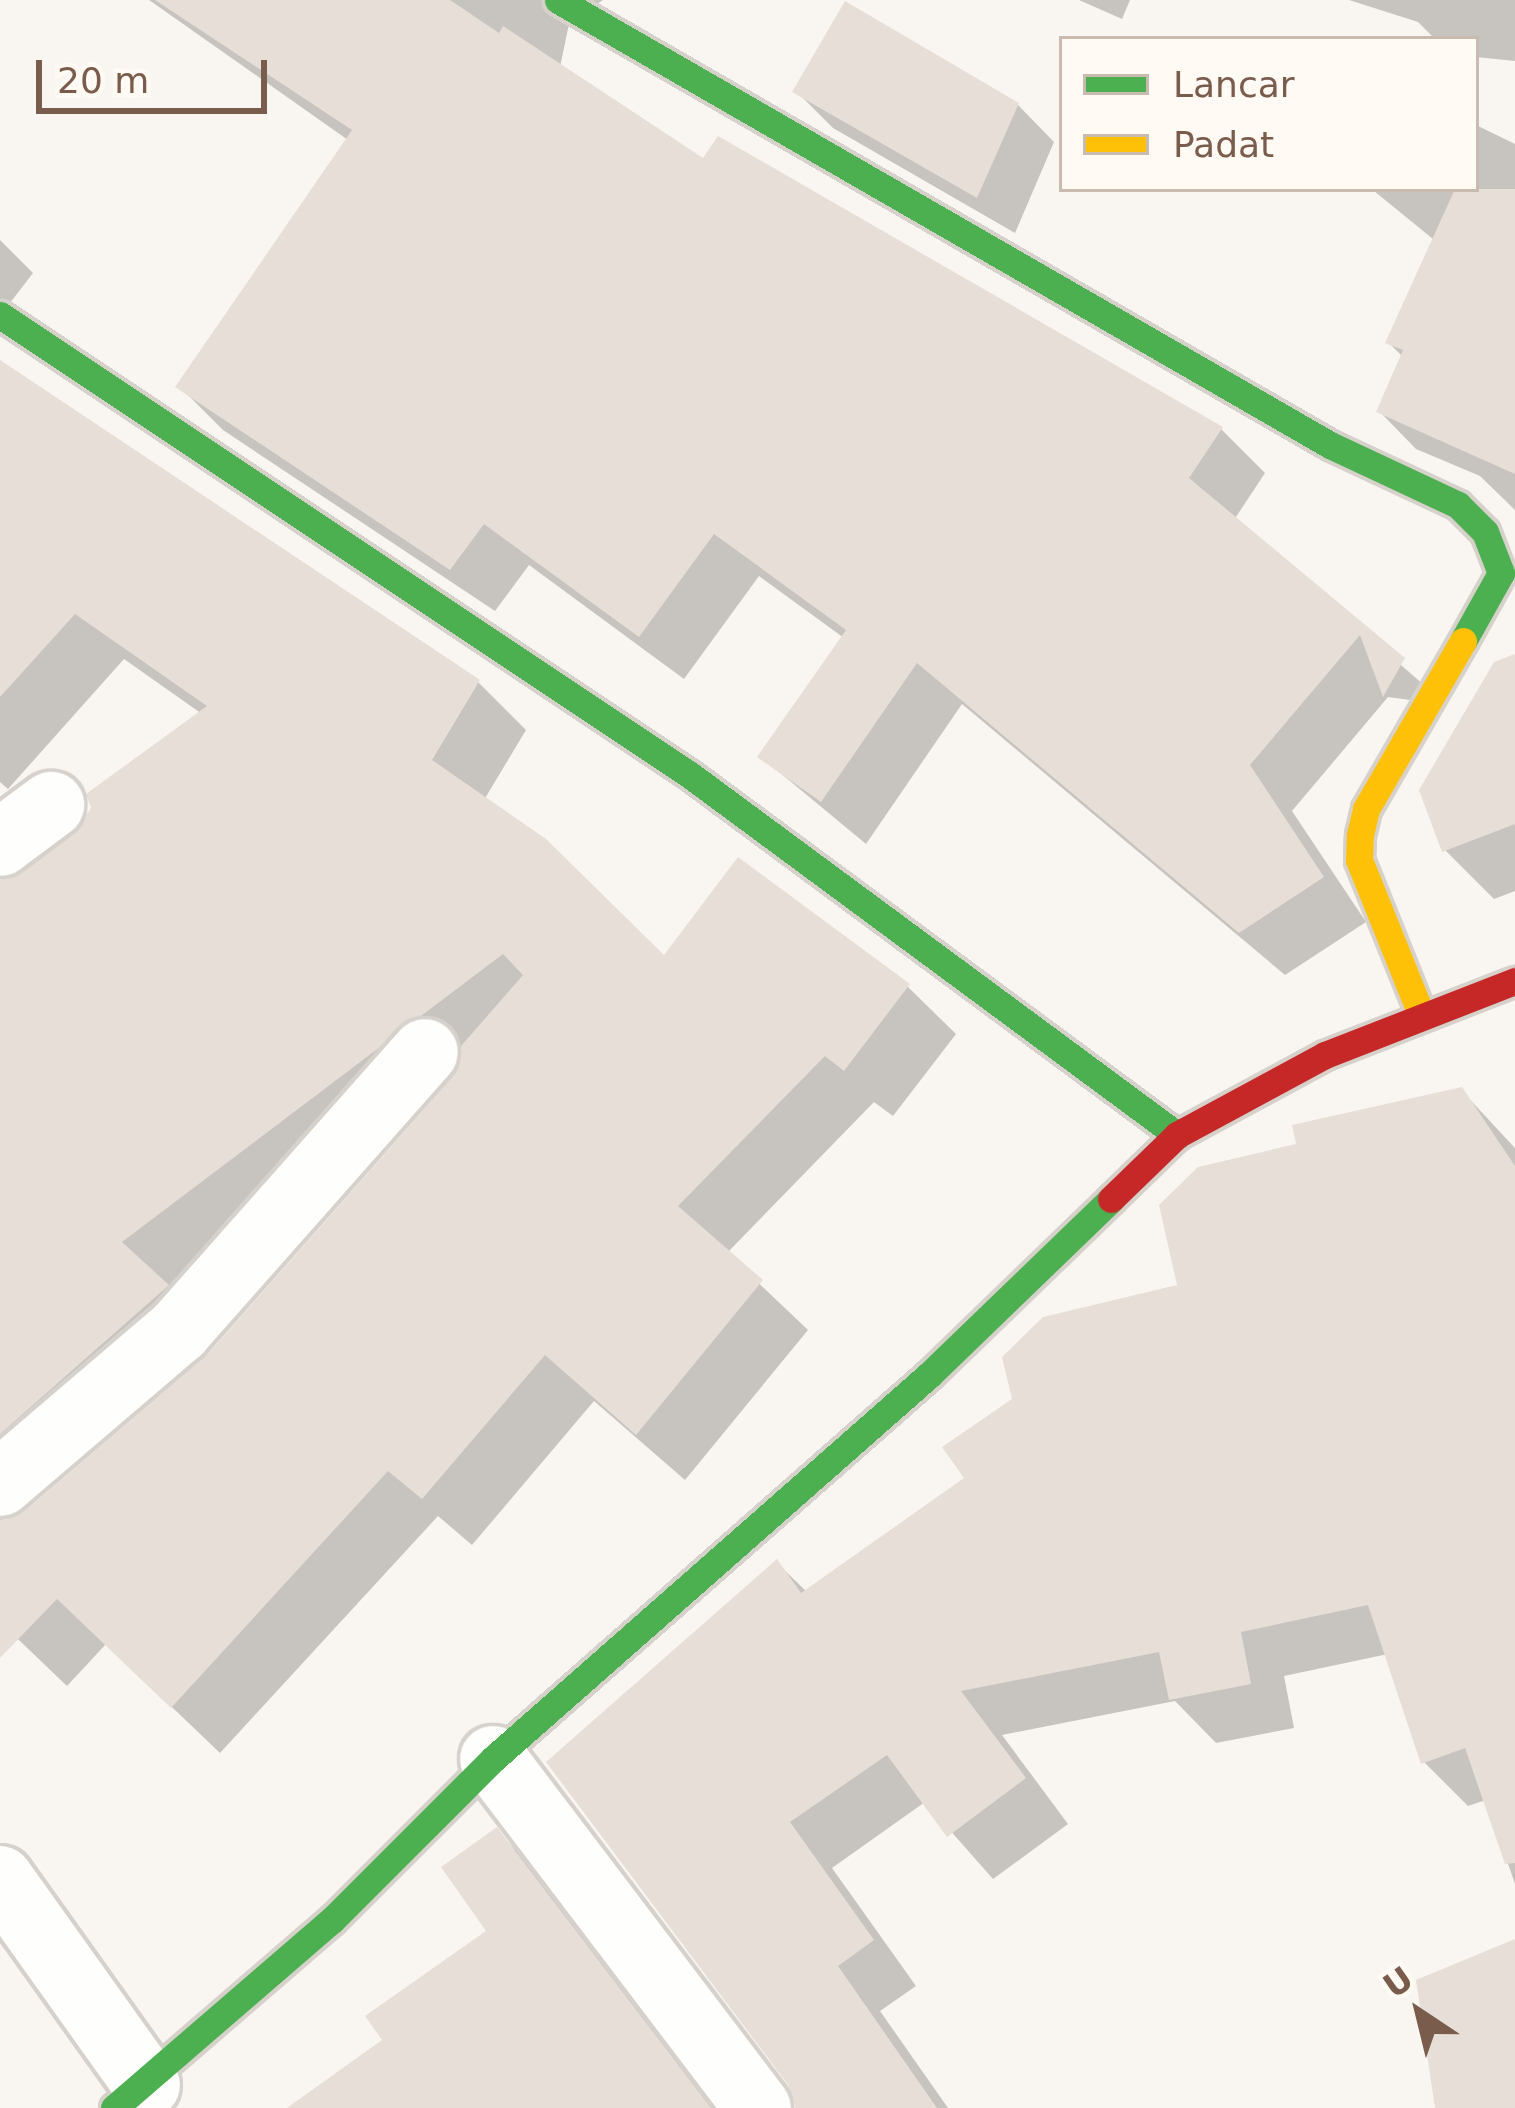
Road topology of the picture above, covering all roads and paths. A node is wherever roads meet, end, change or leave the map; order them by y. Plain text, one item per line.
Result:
1 (558, 0) edge
2 (0, 315) edge
3 (51, 805) dead end
4 (0, 843) edge
5 (1515, 981) edge
6 (1421, 1014) junction
7 (425, 1052) dead end
8 (1178, 1135) junction
9 (0, 1484) edge
10 (493, 1759) junction
11 (0, 1879) edge
12 (130, 2097) edge
13 (758, 2108) edge

1 - 6 street
2 - 8 street
3 - 4 street
5 - 6 street
6 - 8 street
7 - 9 street
8 - 10 street
10 - 12 street
10 - 13 street
11 - 12 street

